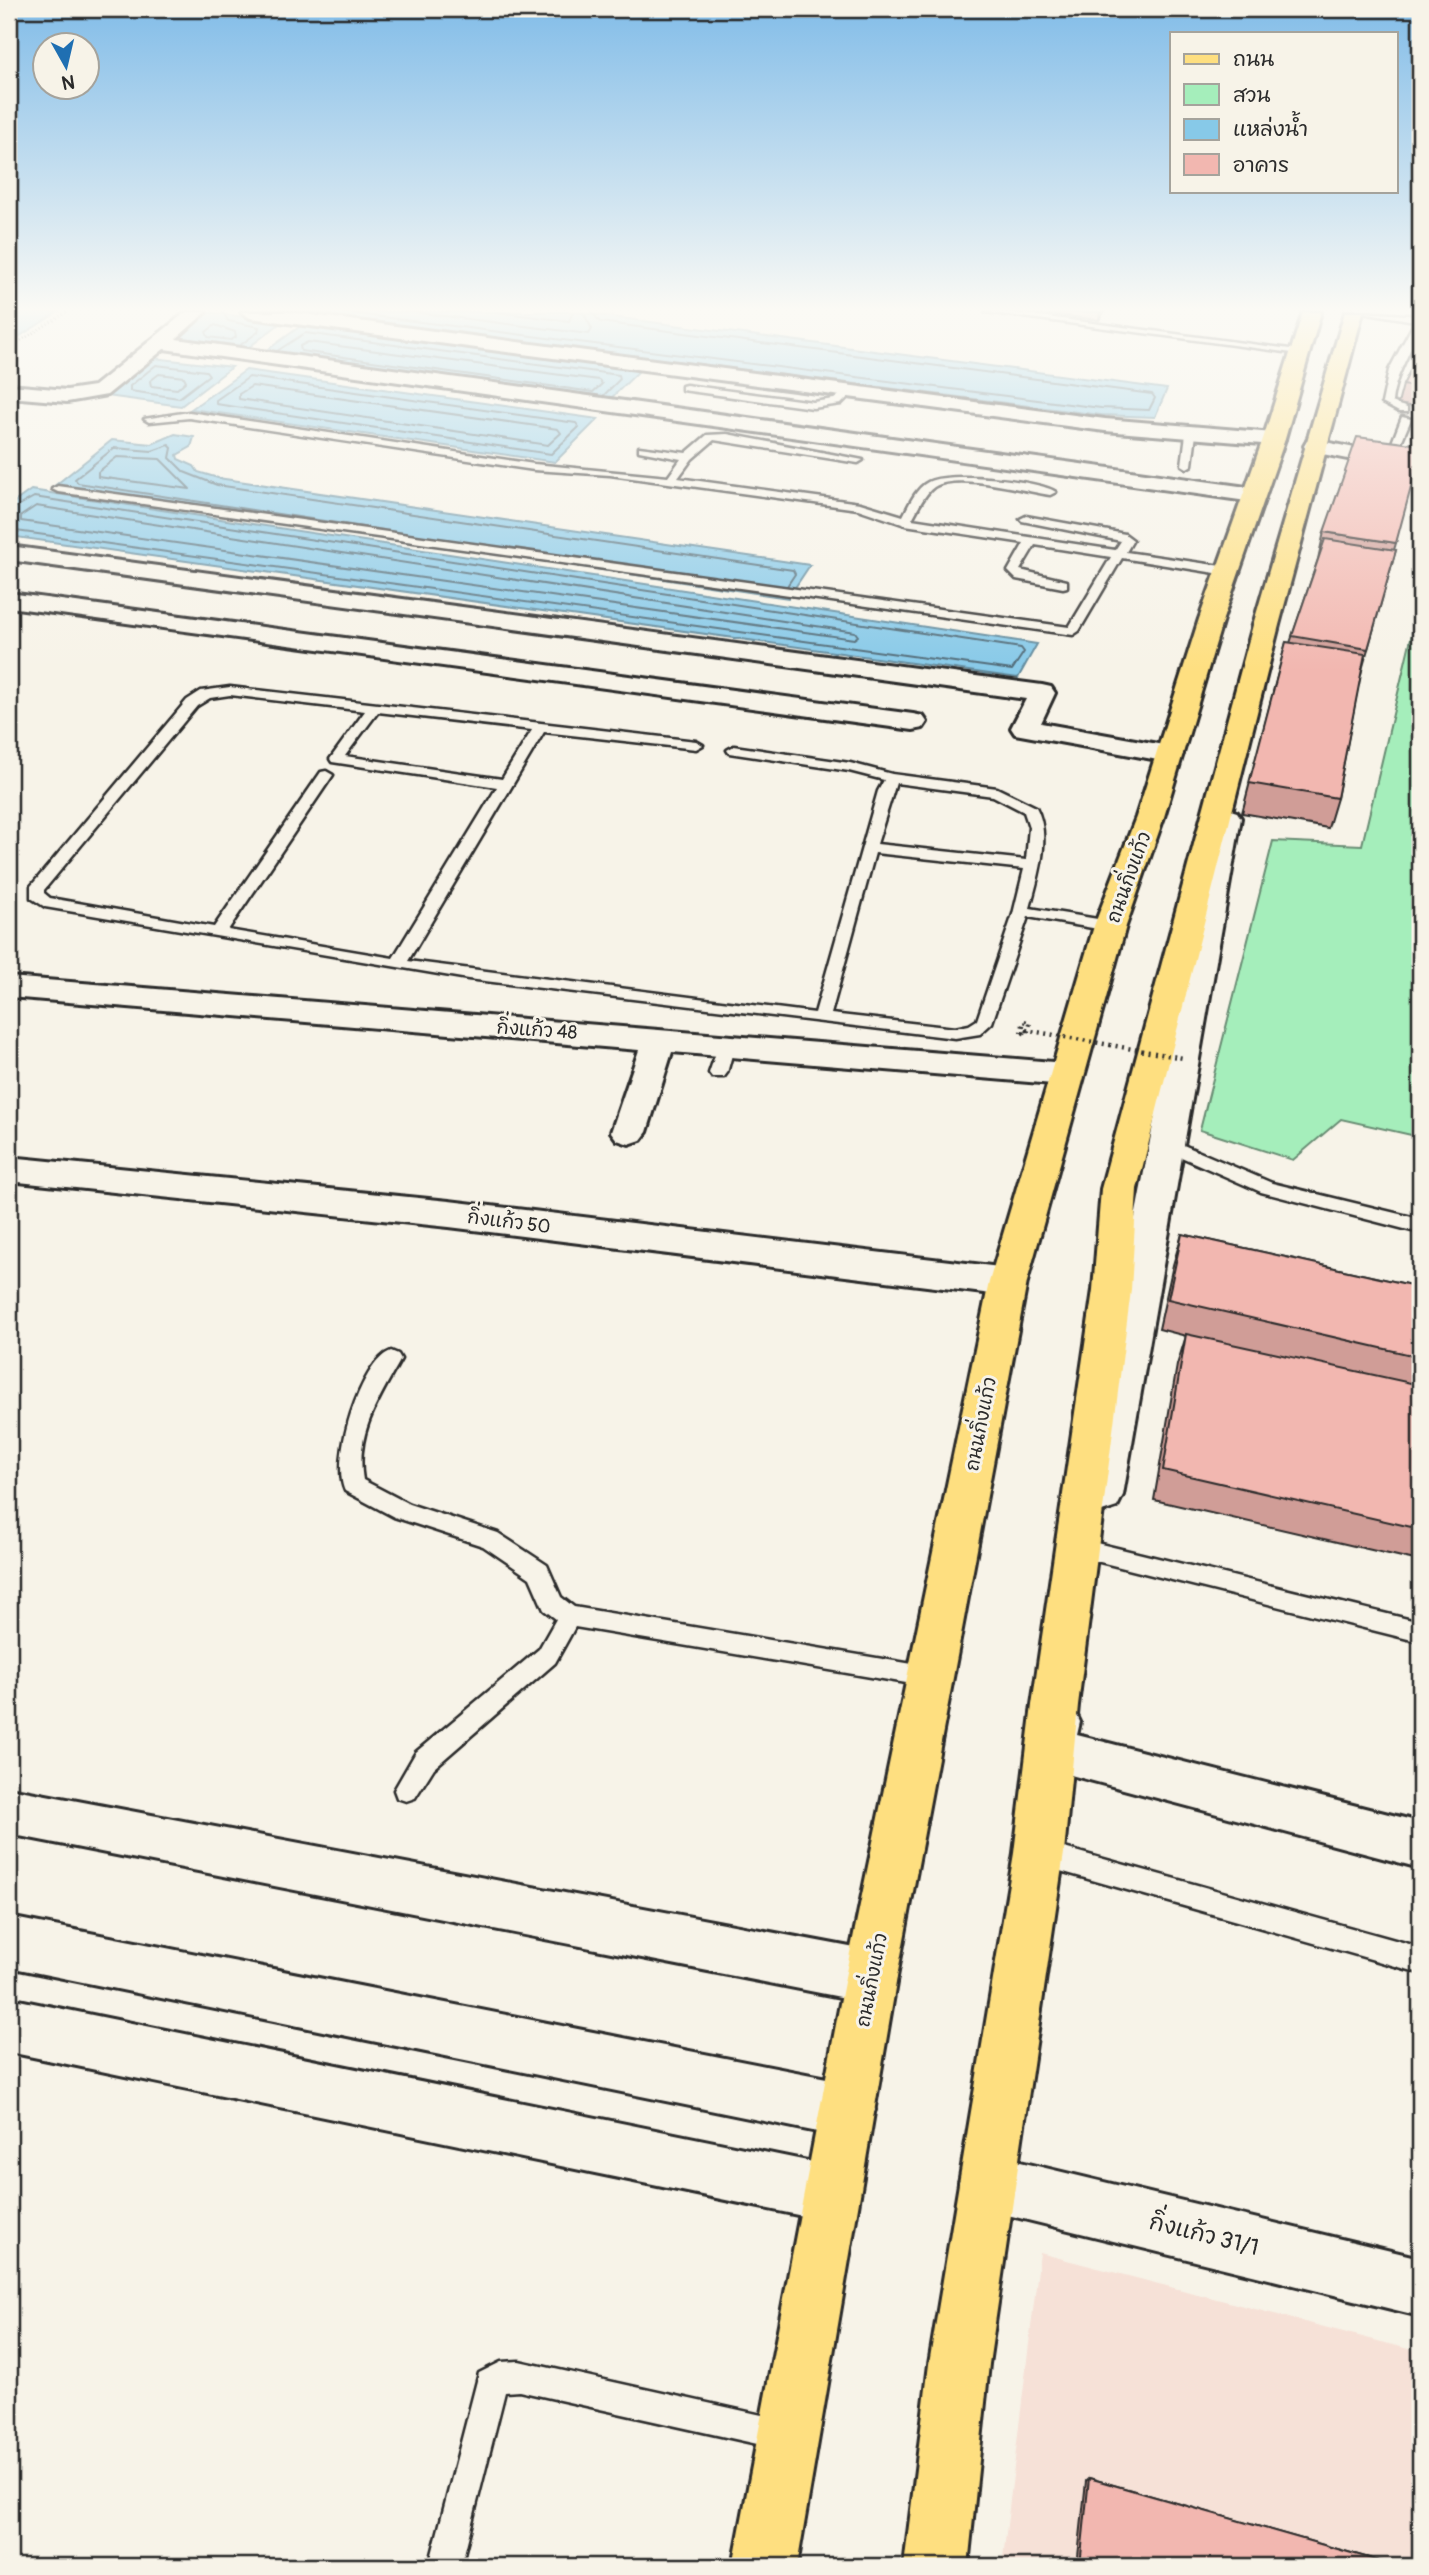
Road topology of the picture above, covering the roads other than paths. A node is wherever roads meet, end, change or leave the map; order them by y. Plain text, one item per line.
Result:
1 (303, 432) edge
2 (804, 432) edge
3 (1176, 432) edge
4 (1231, 432) edge
5 (1291, 432) edge
6 (1296, 432) edge
7 (1399, 432) edge
8 (1191, 434) junction
9 (1291, 442) junction
10 (643, 449) dead end
11 (688, 457) junction
12 (858, 460) dead end
13 (1388, 460) junction
14 (1187, 465) dead end
15 (1420, 467) edge
16 (671, 480) junction
17 (58, 489) dead end
18 (1050, 492) dead end
19 (1254, 495) junction
20 (1026, 519) dead end
21 (905, 522) junction
22 (1031, 541) junction
23 (9, 553) edge
24 (1120, 555) junction
25 (1228, 571) junction
26 (1063, 584) dead end
27 (9, 600) edge
28 (375, 707) junction
29 (913, 722) dead end
30 (541, 726) junction
31 (696, 745) dead end
32 (734, 750) dead end
33 (1169, 754) junction
34 (326, 775) dead end
35 (892, 778) junction
36 (507, 784) junction
37 (870, 848) junction
38 (1033, 865) junction
39 (1021, 911) junction
40 (1110, 926) junction
41 (219, 931) junction
42 (398, 964) junction
43 (9, 987) edge
44 (821, 1019) junction
45 (659, 1039) junction
46 (1065, 1074) junction
47 (629, 1132) dead end
48 (1150, 1136) junction
49 (9, 1169) edge
50 (1420, 1226) edge
51 (1008, 1282) junction
52 (391, 1359) dead end
53 (1084, 1548) junction
54 (569, 1616) junction
55 (1420, 1632) edge
56 (930, 1676) junction
57 (1050, 1750) junction
58 (407, 1790) dead end
59 (9, 1811) edge
60 (1420, 1845) edge
61 (1040, 1853) junction
62 (9, 1942) edge
63 (1420, 1960) edge
64 (871, 1977) junction
65 (9, 2025) edge
66 (847, 2110) junction
67 (987, 2182) junction
68 (832, 2194) junction
69 (1420, 2287) edge
70 (788, 2436) junction
71 (445, 2566) edge
72 (765, 2566) edge
73 (936, 2566) edge

1 - 16 lane
2 - 19 street
3 - 8 street
4 - 9 street
5 - 9 main road, ถนนกิ่งแก้ว
6 - 9 main road, ถนนกิ่งแก้ว
7 - 13 lane
8 - 9 street
8 - 14 lane
9 - 13 street
9 - 19 main road, ถนนกิ่งแก้ว
9 - 48 main road, ถนนกิ่งแก้ว
10 - 11 lane
11 - 12 lane
11 - 16 lane
13 - 15 street
16 - 21 lane
17 - 24 lane
18 - 21 lane
19 - 25 main road, ถนนกิ่งแก้ว
20 - 24 lane
21 - 22 lane
22 - 24 lane
22 - 26 lane
23 - 33 street
24 - 25 lane
25 - 33 main road, ถนนกิ่งแก้ว
27 - 29 street
28 - 30 lane
28 - 36 lane
28 - 41 lane
30 - 31 lane
30 - 36 lane
32 - 35 lane
33 - 40 main road, ถนนกิ่งแก้ว
34 - 41 lane
35 - 37 lane
35 - 38 lane
36 - 42 lane
37 - 38 lane
37 - 44 lane
38 - 39 lane
39 - 40 lane
39 - 44 lane
40 - 46 main road, ถนนกิ่งแก้ว
41 - 42 lane
42 - 44 lane
43 - 45 street, กิ่งแก้ว 48
45 - 46 street, กิ่งแก้ว 48
45 - 47 street
46 - 51 main road, ถนนกิ่งแก้ว
48 - 50 lane
48 - 53 main road, ถนนกิ่งแก้ว
49 - 51 street, กิ่งแก้ว 50
51 - 56 main road, ถนนกิ่งแก้ว
52 - 54 lane
53 - 55 lane
53 - 57 main road, ถนนกิ่งแก้ว
54 - 56 lane
54 - 58 lane
56 - 64 main road, ถนนกิ่งแก้ว
57 - 60 street
57 - 61 main road, ถนนกิ่งแก้ว
59 - 64 street
61 - 63 lane
61 - 67 main road, ถนนกิ่งแก้ว
62 - 66 street
64 - 66 main road, ถนนกิ่งแก้ว
65 - 68 street
66 - 68 main road, ถนนกิ่งแก้ว
67 - 69 street, กิ่งแก้ว 31/1
67 - 73 main road, ถนนกิ่งแก้ว
68 - 70 main road, ถนนกิ่งแก้ว
70 - 71 lane
70 - 72 main road, ถนนกิ่งแก้ว

